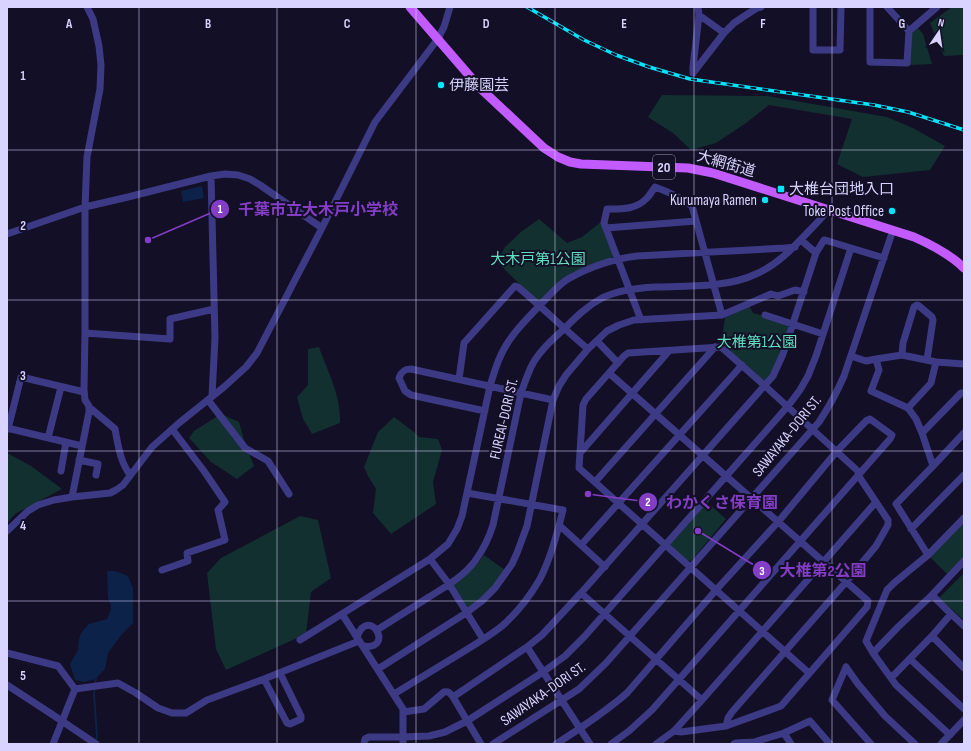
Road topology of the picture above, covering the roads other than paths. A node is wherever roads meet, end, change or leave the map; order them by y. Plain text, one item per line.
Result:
1 (87, 7) edge
2 (410, 7) edge
3 (450, 7) edge
4 (698, 7) edge
5 (761, 7) edge
6 (813, 7) edge
7 (841, 7) edge
8 (870, 7) edge
9 (886, 7) edge
10 (937, 7) edge
11 (699, 15) junction
12 (909, 31) junction
13 (724, 33) junction
14 (437, 40) junction
15 (211, 176) junction
16 (85, 207) junction
17 (828, 210) junction
18 (696, 221) junction
19 (322, 228) junction
20 (606, 228) junction
21 (893, 230) junction
22 (7, 234) edge
23 (801, 240) junction
24 (795, 247) junction
25 (851, 248) junction
26 (704, 253) junction
27 (816, 253) junction
28 (884, 258) junction
29 (618, 259) junction
30 (964, 268) edge
31 (714, 284) junction
32 (630, 290) junction
33 (804, 292) junction
34 (540, 306) junction
35 (214, 310) junction
36 (722, 315) junction
37 (764, 315) dead end
38 (641, 320) junction
39 (794, 324) junction
40 (564, 329) junction
41 (85, 334) junction
42 (823, 334) junction
43 (597, 341) junction
44 (715, 347) junction
45 (588, 349) junction
46 (669, 351) junction
47 (902, 355) junction
48 (851, 356) junction
49 (876, 359) junction
50 (927, 360) junction
51 (936, 362) junction
52 (618, 363) junction
53 (964, 364) edge
54 (742, 365) junction
55 (609, 373) junction
56 (459, 380) junction
57 (490, 386) junction
58 (765, 386) junction
59 (61, 387) junction
60 (84, 392) junction
61 (521, 393) junction
62 (632, 393) junction
63 (964, 394) edge
64 (210, 398) junction
65 (553, 400) junction
66 (788, 406) junction
67 (89, 407) junction
68 (908, 408) junction
69 (485, 411) junction
70 (656, 414) junction
71 (7, 428) edge
72 (172, 429) junction
73 (813, 429) junction
74 (922, 433) junction
75 (964, 433) edge
76 (679, 435) junction
77 (48, 438) junction
78 (66, 442) junction
79 (82, 446) junction
80 (837, 451) junction
81 (580, 454) junction
82 (703, 456) junction
83 (79, 460) junction
84 (932, 466) junction
85 (61, 471) dead end
86 (859, 474) junction
87 (96, 475) dead end
88 (130, 475) junction
89 (964, 475) edge
90 (726, 476) junction
91 (595, 482) junction
92 (467, 492) junction
93 (289, 494) dead end
94 (72, 497) junction
95 (499, 498) junction
96 (751, 499) junction
97 (876, 502) junction
98 (619, 503) junction
99 (531, 504) junction
100 (964, 518) edge
101 (778, 522) junction
102 (642, 524) junction
103 (559, 525) junction
104 (911, 528) junction
105 (7, 531) edge
106 (800, 541) junction
107 (581, 545) junction
108 (665, 545) junction
109 (928, 554) junction
110 (430, 559) junction
111 (964, 561) edge
112 (824, 562) junction
113 (604, 567) junction
114 (691, 567) junction
115 (162, 570) dead end
116 (846, 582) junction
117 (449, 584) junction
118 (716, 590) junction
119 (582, 593) junction
120 (932, 595) junction
121 (739, 611) junction
122 (466, 613) junction
123 (342, 614) junction
124 (605, 614) junction
125 (951, 614) junction
126 (964, 626) edge
127 (377, 630) junction
128 (762, 631) junction
129 (630, 636) junction
130 (932, 636) junction
131 (483, 639) junction
132 (300, 640) dead end
133 (360, 641) junction
134 (527, 647) junction
135 (785, 652) junction
136 (7, 653) edge
137 (873, 653) junction
138 (656, 659) junction
139 (910, 659) junction
140 (964, 668) edge
141 (378, 669) junction
142 (543, 672) junction
143 (280, 673) junction
144 (809, 673) junction
145 (891, 678) junction
146 (264, 679) junction
147 (679, 679) junction
148 (7, 685) edge
149 (75, 688) junction
150 (394, 694) junction
151 (453, 697) junction
152 (562, 700) junction
153 (702, 700) junction
154 (964, 709) edge
155 (403, 712) junction
156 (467, 720) junction
157 (964, 720) edge
158 (726, 726) junction
159 (580, 729) junction
160 (674, 731) junction
161 (784, 733) junction
162 (950, 735) junction
163 (403, 741) edge
164 (755, 743) edge
165 (52, 744) edge
166 (96, 744) edge
167 (364, 744) edge
168 (481, 744) edge
169 (494, 744) edge
170 (556, 744) edge
171 (590, 744) edge
172 (611, 744) edge
173 (656, 744) edge
174 (734, 744) edge
175 (791, 744) edge
176 (830, 744) edge
177 (871, 744) edge
178 (915, 744) edge
179 (941, 744) edge

1 - 16 street
2 - 14 main road, 大網街道 / 20
3 - 14 street
4 - 11 street
5 - 13 street
6 - 7 street
8 - 12 street
9 - 12 street
10 - 12 street
11 - 13 street
11 - 13 street
14 - 17 main road, 大網街道 / 20
14 - 19 street
15 - 16 street
15 - 19 street
15 - 35 street
16 - 22 street
16 - 41 street
17 - 21 main road, 大網街道 / 20
17 - 23 street, FUREAI-DORI ST.
18 - 20 street
18 - 20 street
18 - 26 street
19 - 64 street
20 - 29 street
21 - 28 street, SAWAYAKA-DORI ST.
21 - 30 main road, 大網街道 / 20
23 - 24 street, FUREAI-DORI ST.
23 - 27 street
24 - 26 street
24 - 31 street, FUREAI-DORI ST.
25 - 27 street
25 - 28 street
25 - 42 street
26 - 29 street
26 - 31 street
27 - 33 street
28 - 48 street, SAWAYAKA-DORI ST.
29 - 32 street
29 - 34 street
31 - 32 street, FUREAI-DORI ST.
31 - 36 street
32 - 38 street
32 - 40 street, FUREAI-DORI ST.
33 - 36 street
33 - 39 street
34 - 40 street
34 - 56 street
34 - 57 street
35 - 41 street
35 - 64 street
36 - 38 street
37 - 39 street
38 - 43 street
39 - 42 street
39 - 58 street
40 - 45 street
40 - 61 street, FUREAI-DORI ST.
41 - 60 street
42 - 66 street
43 - 45 street
43 - 52 street
44 - 46 street
44 - 54 street
44 - 70 street
45 - 65 street
46 - 52 street
46 - 62 street
47 - 49 street
47 - 50 street
47 - 50 street
48 - 49 street
48 - 73 street, SAWAYAKA-DORI ST.
49 - 68 street
50 - 51 street
51 - 53 street
51 - 68 street
52 - 55 street
54 - 58 street
54 - 76 street
55 - 62 street
55 - 81 street
56 - 57 street
56 - 69 street
57 - 61 street
57 - 69 street
58 - 66 street
58 - 82 street
59 - 60 street
59 - 71 street
59 - 77 street
60 - 67 street
61 - 65 street
61 - 95 street, FUREAI-DORI ST.
62 - 70 street
62 - 81 street
63 - 74 street
64 - 72 street
64 - 93 street
65 - 99 street
66 - 73 street
66 - 90 street
67 - 79 street
67 - 88 street
68 - 74 street
69 - 92 street
70 - 76 street
70 - 91 street
71 - 77 street
72 - 88 street
72 - 115 street
73 - 80 street
73 - 96 street, SAWAYAKA-DORI ST.
74 - 84 street
75 - 84 street
76 - 82 street
76 - 98 street
77 - 78 street
78 - 79 street
78 - 85 street
79 - 83 street
80 - 86 street
80 - 86 street
80 - 101 street
81 - 91 street
82 - 90 street
82 - 102 street
83 - 87 street
83 - 94 street
84 - 104 street
86 - 97 street
86 - 106 street
88 - 94 street
89 - 104 street
90 - 96 street
90 - 108 street
91 - 98 street
92 - 95 street
92 - 110 street
94 - 105 street
95 - 99 street
95 - 117 street, FUREAI-DORI ST.
96 - 101 street
96 - 114 street, SAWAYAKA-DORI ST.
97 - 112 street
97 - 116 street
98 - 102 street
98 - 107 street
99 - 103 street
99 - 122 street
100 - 109 street
101 - 106 street
101 - 118 street
102 - 108 street
102 - 113 street
103 - 107 street
103 - 131 street
104 - 109 street
106 - 112 street
106 - 121 street
107 - 113 street
108 - 114 street
108 - 124 street
109 - 137 street
110 - 117 street
110 - 123 street
111 - 120 street
112 - 116 street
112 - 128 street
113 - 119 street
114 - 118 street
114 - 129 street, SAWAYAKA-DORI ST.
116 - 135 street
116 - 144 street
117 - 122 street
117 - 127 street, FUREAI-DORI ST.
118 - 121 street
118 - 138 street
119 - 124 street
119 - 134 street
120 - 125 street
120 - 137 street
121 - 128 street
121 - 147 street
122 - 131 street
122 - 141 street
123 - 132 street
123 - 133 street
124 - 129 street
124 - 142 street
125 - 126 street
125 - 130 street
127 - 133 street
127 - 133 street
128 - 135 street
128 - 153 street
129 - 138 street
129 - 152 street, SAWAYAKA-DORI ST.
130 - 139 street
130 - 140 street
131 - 150 street
133 - 141 street
133 - 143 street
134 - 142 street
134 - 151 street
135 - 144 street
135 - 158 street
136 - 149 street
137 - 145 street
138 - 147 street
138 - 159 street
139 - 145 street
139 - 154 street
141 - 150 street
142 - 152 street
142 - 156 street
143 - 146 street
143 - 146 street
144 - 158 street
145 - 162 street
146 - 149 street
147 - 153 street
147 - 172 street
148 - 166 street, bridge
149 - 165 street
150 - 155 street
151 - 155 street
151 - 156 street
152 - 159 street
152 - 169 street, SAWAYAKA-DORI ST.
153 - 160 street
155 - 163 street
156 - 163 street
156 - 168 street
157 - 162 street
158 - 160 street
159 - 170 street
159 - 171 street
160 - 173 street
161 - 164 street
161 - 175 street
161 - 176 street
162 - 179 street
163 - 167 street
164 - 174 street
177 - 178 street

